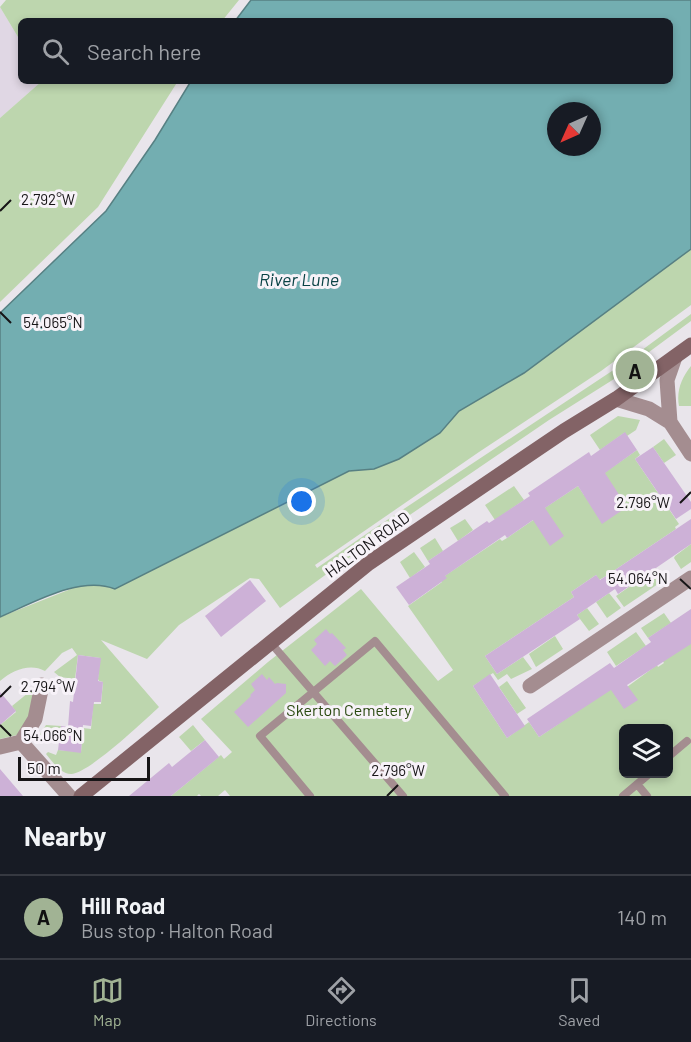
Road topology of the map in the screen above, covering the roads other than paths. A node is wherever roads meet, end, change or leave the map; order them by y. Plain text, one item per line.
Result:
1 (691, 345) edge
2 (675, 357) junction
3 (616, 399) junction
4 (670, 422) junction
5 (691, 454) edge
6 (691, 578) edge
7 (270, 642) junction
8 (42, 685) dead end
9 (530, 686) dead end
10 (314, 690) junction
11 (687, 741) dead end
12 (21, 742) junction
13 (0, 747) edge
14 (673, 753) edge
15 (644, 778) edge
16 (637, 784) junction
17 (69, 796) edge
18 (81, 796) edge
19 (310, 796) edge
20 (403, 796) edge
21 (505, 796) edge
22 (622, 796) edge
23 (648, 796) edge

1 - 2 street, HALTON ROAD
2 - 3 street, HALTON ROAD
2 - 4 street
3 - 4 street
3 - 7 street, HALTON ROAD
4 - 5 street
6 - 9 street
7 - 10 lane
7 - 18 street, HALTON ROAD
8 - 12 street
10 - 19 lane
10 - 20 lane
10 - 21 lane
11 - 14 lane
12 - 13 street
12 - 17 street
15 - 16 lane
16 - 22 lane
16 - 23 lane

